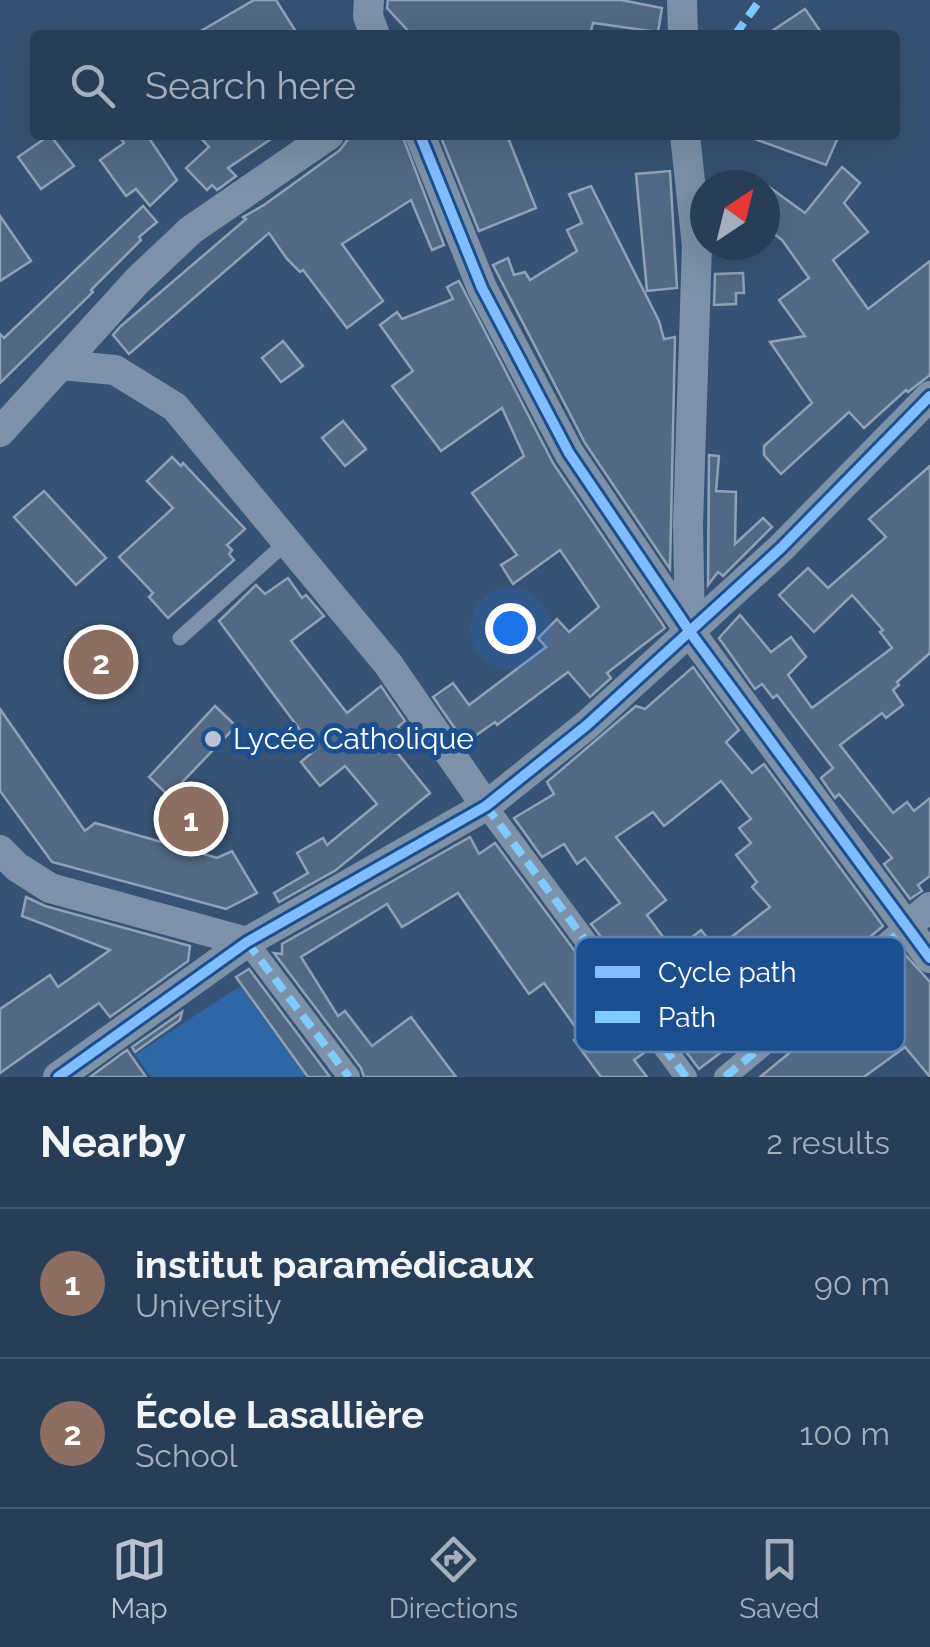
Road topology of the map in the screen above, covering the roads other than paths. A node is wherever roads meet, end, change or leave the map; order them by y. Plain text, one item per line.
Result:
1 (369, 0) edge
2 (682, 0) edge
3 (373, 30) edge
4 (683, 30) edge
5 (322, 140) edge
6 (422, 140) edge
7 (686, 140) edge
8 (61, 365) junction
9 (930, 396) edge
10 (0, 432) edge
11 (288, 541) junction
12 (690, 632) junction
13 (180, 638) dead end
14 (486, 806) junction
15 (0, 850) edge
16 (918, 917) edge
17 (583, 937) edge
18 (894, 937) edge
19 (247, 942) junction
20 (930, 958) edge
21 (668, 1052) edge
22 (755, 1052) edge
23 (58, 1077) edge
24 (349, 1077) edge
25 (686, 1077) edge
26 (725, 1077) edge

1 - 3 street
2 - 4 street
5 - 8 street
6 - 12 street
7 - 12 street
8 - 10 street
8 - 11 street
9 - 12 street
11 - 13 lane
11 - 14 street
12 - 14 street
12 - 16 street
14 - 17 street
14 - 19 street
15 - 19 street
16 - 18 street
16 - 20 street
19 - 23 street
19 - 24 street
21 - 25 street
22 - 26 street

